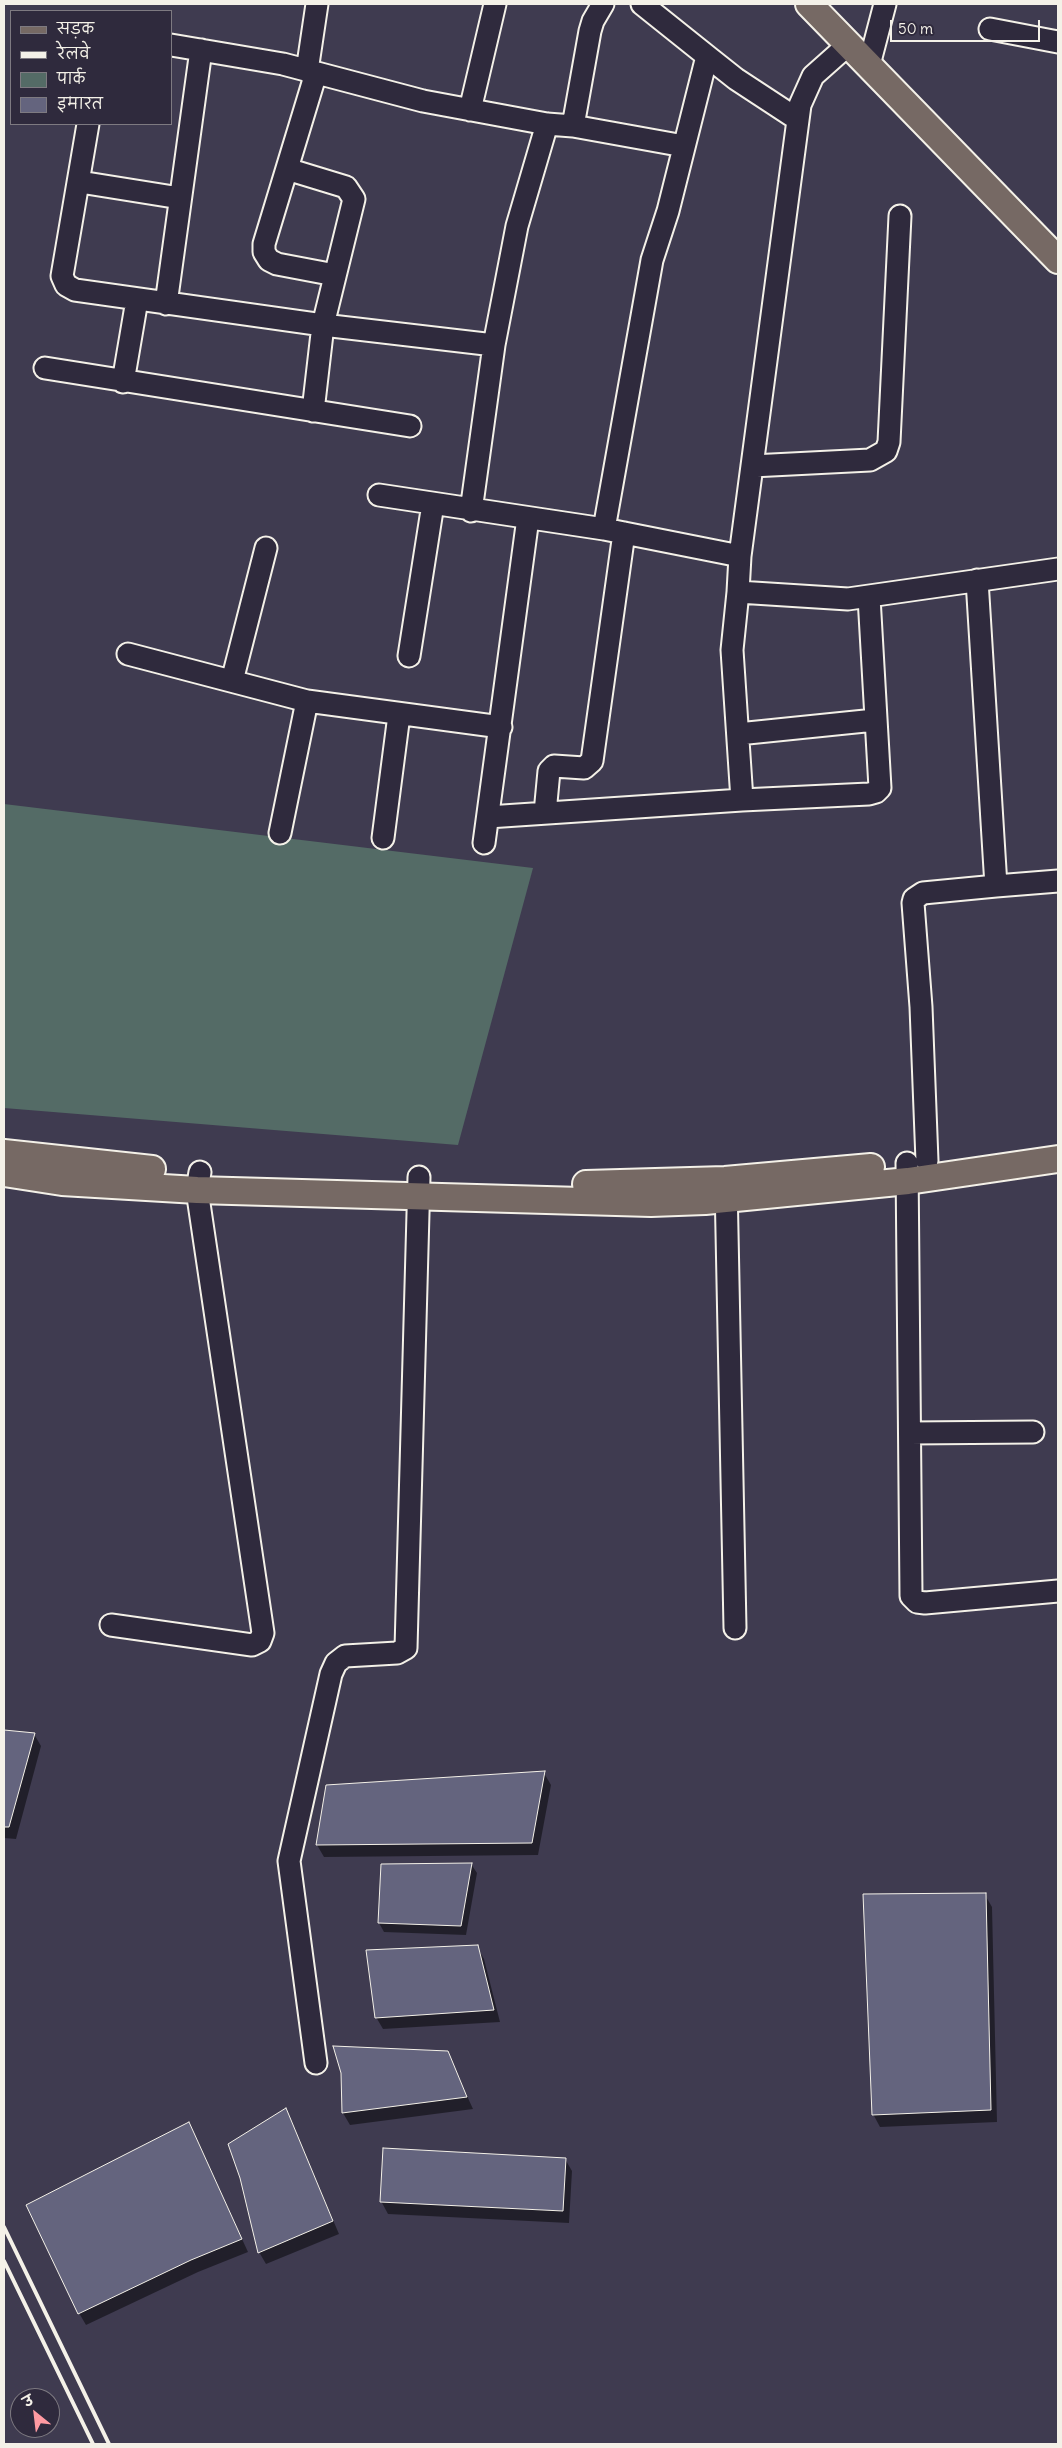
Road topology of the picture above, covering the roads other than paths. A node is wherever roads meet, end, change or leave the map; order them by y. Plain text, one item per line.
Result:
1 (316, 4) edge
2 (496, 4) edge
3 (603, 4) edge
4 (885, 4) edge
5 (652, 7) edge
6 (821, 9) edge
7 (990, 30) dead end
8 (1058, 42) edge
9 (849, 44) junction
10 (172, 45) edge
11 (201, 50) junction
12 (707, 56) junction
13 (869, 65) junction
14 (311, 72) junction
15 (470, 110) junction
16 (797, 119) junction
17 (547, 124) junction
18 (88, 125) edge
19 (573, 126) junction
20 (684, 146) junction
21 (287, 169) junction
22 (80, 182) junction
23 (180, 198) junction
24 (900, 216) dead end
25 (1058, 260) edge
26 (335, 275) junction
27 (137, 300) junction
28 (166, 304) junction
29 (323, 325) junction
30 (494, 345) junction
31 (45, 368) dead end
32 (123, 382) junction
33 (313, 411) junction
34 (410, 426) dead end
35 (752, 466) junction
36 (379, 495) dead end
37 (433, 504) junction
38 (471, 511) junction
39 (528, 518) junction
40 (614, 531) junction
41 (266, 548) dead end
42 (740, 556) junction
43 (1058, 570) edge
44 (977, 580) junction
45 (738, 592) junction
46 (869, 597) junction
47 (128, 654) dead end
48 (409, 656) dead end
49 (232, 681) junction
50 (306, 701) junction
51 (399, 715) junction
52 (876, 720) junction
53 (501, 727) junction
54 (738, 734) junction
55 (742, 800) junction
56 (545, 812) junction
57 (488, 817) junction
58 (280, 833) dead end
59 (383, 838) dead end
60 (484, 843) dead end
61 (1058, 880) edge
62 (996, 886) junction
63 (1058, 1141) edge
64 (4, 1154) edge
65 (1058, 1159) edge
66 (914, 1168) junction
67 (4, 1173) edge
68 (198, 1181) junction
69 (418, 1186) junction
70 (726, 1189) junction
71 (1033, 1432) dead end
72 (910, 1433) junction
73 (1058, 1591) edge
74 (111, 1625) dead end
75 (735, 1628) dead end
76 (316, 2063) dead end

1 - 14 street
2 - 15 street
3 - 19 street
4 - 13 street
5 - 12 street
6 - 9 main road
7 - 8 street
9 - 13 main road
9 - 16 street
10 - 11 street
11 - 14 street
11 - 23 street
12 - 16 street
12 - 20 street
13 - 25 main road
14 - 15 street
14 - 21 street
15 - 17 street
16 - 35 street
17 - 19 street
17 - 30 street
18 - 22 street
19 - 20 street
20 - 40 street
21 - 26 street
21 - 26 street
22 - 23 street
22 - 27 street
23 - 28 street
24 - 35 street
26 - 29 street
27 - 28 street
27 - 32 street
28 - 29 street
29 - 30 street
29 - 33 street
30 - 38 street
31 - 32 street
32 - 33 street
33 - 34 street
35 - 42 street
36 - 37 street
37 - 38 street
37 - 48 street
38 - 39 street
39 - 40 street
39 - 53 street
40 - 42 street
40 - 56 street
41 - 49 street
42 - 45 street
43 - 44 street
44 - 46 street
44 - 62 street
45 - 46 street
45 - 54 street
46 - 52 street
47 - 49 street
49 - 50 street
50 - 51 street
50 - 58 street
51 - 53 street
51 - 59 street
52 - 54 street
52 - 55 street
53 - 57 street
54 - 55 street
55 - 56 street
56 - 57 street
57 - 60 street
61 - 62 street
62 - 66 street
63 - 66 main road
64 - 68 main road
65 - 66 main road
66 - 70 main road
66 - 72 street
67 - 68 main road
68 - 69 main road
68 - 74 street
69 - 70 main road
69 - 76 street
70 - 75 street
71 - 72 street
72 - 73 street

